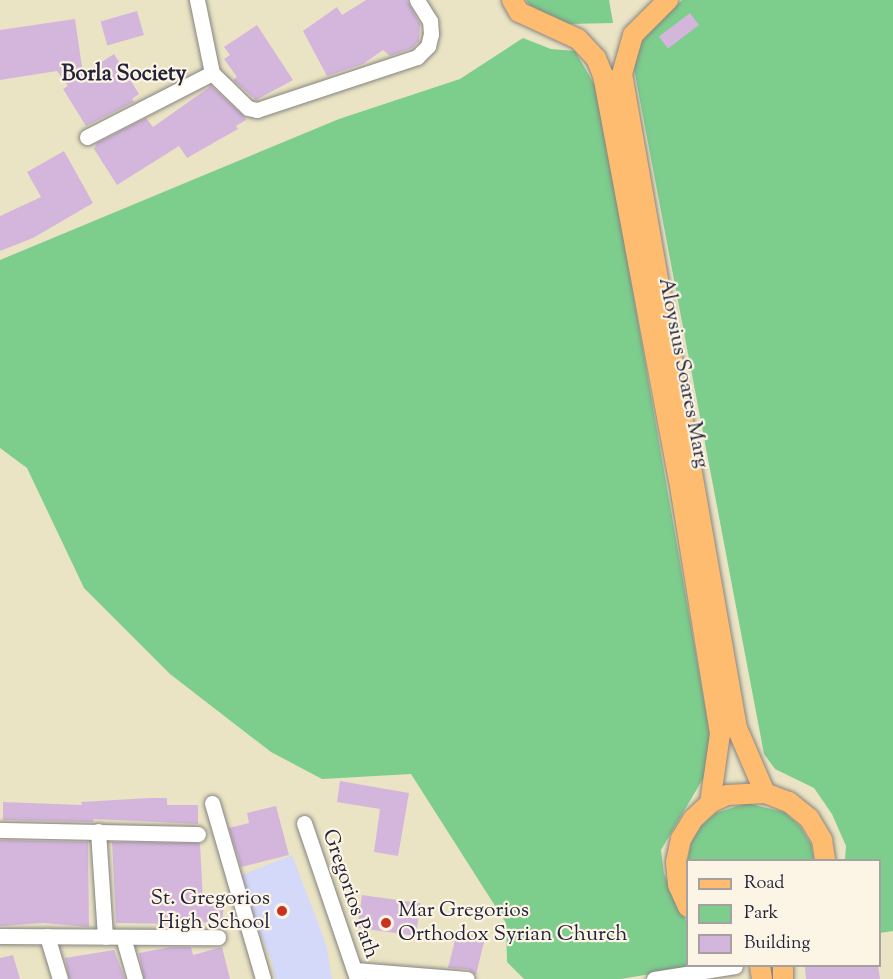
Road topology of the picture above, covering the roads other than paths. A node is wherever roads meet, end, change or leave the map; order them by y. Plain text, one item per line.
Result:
1 (197, 0) edge
2 (417, 0) edge
3 (512, 0) edge
4 (668, 0) edge
5 (212, 73) junction
6 (619, 108) junction
7 (87, 137) dead end
8 (687, 479) junction
9 (765, 793) junction
10 (710, 803) junction
11 (212, 804) dead end
12 (304, 823) dead end
13 (0, 830) edge
14 (98, 831) junction
15 (198, 834) dead end
16 (825, 859) edge
17 (686, 905) edge
18 (0, 936) edge
19 (47, 936) junction
20 (105, 937) junction
21 (123, 937) junction
22 (218, 937) dead end
23 (729, 967) edge
24 (356, 974) edge
25 (60, 979) edge
26 (135, 979) edge
27 (263, 979) edge
28 (467, 979) edge
29 (654, 979) edge

1 - 5 street
2 - 5 street
3 - 6 main road, Aloysius Soares Marg
4 - 6 main road, Aloysius Soares Marg
5 - 7 street
6 - 8 main road, Aloysius Soares Marg
8 - 9 main road, Aloysius Soares Marg
8 - 10 main road, Aloysius Soares Marg
9 - 10 main road
9 - 16 main road
10 - 17 main road
11 - 27 street
12 - 24 street, Gregorios Path
13 - 14 street
14 - 15 street
14 - 20 street
18 - 19 street
19 - 20 street
19 - 25 street
20 - 21 street
21 - 22 street
21 - 26 street
23 - 29 street
24 - 28 street

